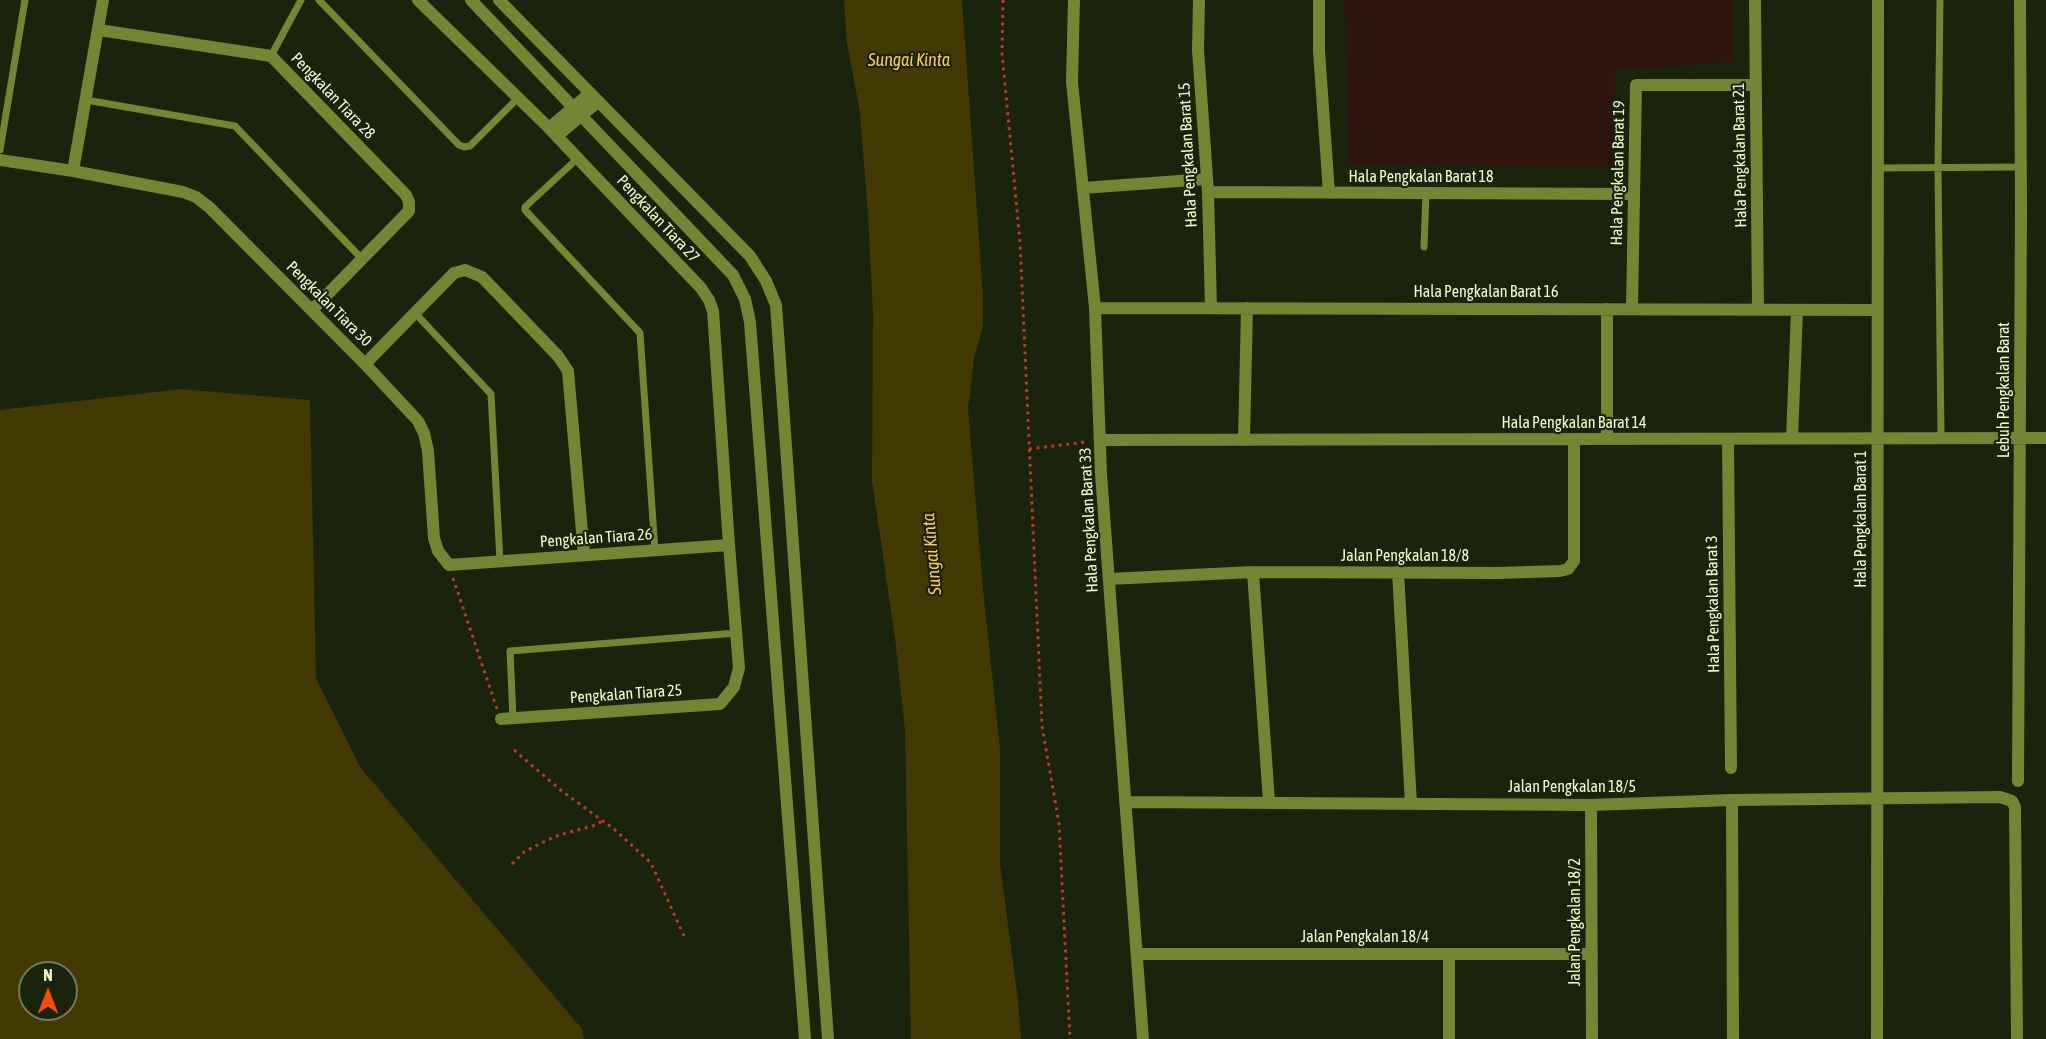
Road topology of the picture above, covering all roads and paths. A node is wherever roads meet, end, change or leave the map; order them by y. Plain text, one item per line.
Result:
1 (25, 0) edge
2 (103, 0) edge
3 (301, 0) edge
4 (319, 0) edge
5 (418, 0) edge
6 (471, 0) edge
7 (1003, 0) edge
8 (1074, 0) edge
9 (1199, 0) edge
10 (1319, 0) edge
11 (1755, 0) edge
12 (1878, 0) edge
13 (1940, 0) edge
14 (2020, 0) edge
15 (506, 2) edge
16 (99, 30) junction
17 (271, 56) junction
18 (1755, 85) junction
19 (518, 98) junction
20 (594, 98) junction
21 (86, 100) junction
22 (578, 112) junction
23 (553, 132) junction
24 (0, 150) edge
25 (578, 158) junction
26 (0, 160) edge
27 (2021, 167) junction
28 (1878, 168) junction
29 (1938, 168) junction
30 (73, 171) junction
31 (1207, 179) junction
32 (1083, 189) junction
33 (1208, 192) junction
34 (1329, 193) junction
35 (1426, 193) junction
36 (1634, 194) junction
37 (1424, 247) dead end
38 (362, 259) junction
39 (1095, 308) junction
40 (1211, 308) junction
41 (1247, 308) junction
42 (1607, 309) junction
43 (1632, 309) junction
44 (1758, 309) junction
45 (312, 310) junction
46 (1797, 310) junction
47 (1877, 310) junction
48 (415, 313) junction
49 (365, 364) junction
50 (1877, 438) junction
51 (1941, 438) junction
52 (2020, 438) junction
53 (2046, 438) edge
54 (1574, 439) junction
55 (1607, 439) junction
56 (1728, 439) junction
57 (1792, 439) junction
58 (1101, 440) junction
59 (1244, 440) junction
60 (1029, 449) junction
61 (729, 545) junction
62 (656, 551) junction
63 (584, 555) junction
64 (500, 561) junction
65 (449, 565) junction
66 (1253, 572) junction
67 (1398, 572) junction
68 (1109, 579) junction
69 (736, 633) junction
70 (507, 719) junction
71 (514, 750) dead end
72 (1731, 768) dead end
73 (2018, 781) dead end
74 (1877, 799) junction
75 (1732, 800) junction
76 (1125, 801) junction
77 (1269, 802) junction
78 (1411, 804) junction
79 (1591, 805) junction
80 (602, 821) junction
81 (512, 864) dead end
82 (684, 936) dead end
83 (1137, 954) junction
84 (1449, 954) junction
85 (1592, 954) junction
86 (805, 1039) edge
87 (828, 1039) edge
88 (1071, 1039) edge
89 (1143, 1039) edge
90 (1449, 1039) edge
91 (1592, 1039) edge
92 (1734, 1039) edge
93 (1877, 1039) edge
94 (2018, 1039) edge

1 - 24 lane
2 - 16 street
3 - 17 lane
4 - 19 lane
5 - 19 street, Pengkalan Tiara 27
6 - 22 street
7 - 60 path
8 - 32 street, Hala Pengkalan Barat 33
9 - 31 street, Hala Pengkalan Barat 15
10 - 34 street
11 - 18 street, Hala Pengkalan Barat 21
12 - 28 street, Hala Pengkalan Barat 1
13 - 29 lane
14 - 27 street, Lebuh Pengkalan Barat
15 - 20 street
16 - 17 street, Pengkalan Tiara 28
16 - 21 street
17 - 38 street, Pengkalan Tiara 28
18 - 36 street, Hala Pengkalan Barat 19
18 - 44 street, Hala Pengkalan Barat 21
19 - 23 street, Pengkalan Tiara 27
20 - 22 street
20 - 87 street
21 - 30 street
21 - 38 lane
22 - 23 street
22 - 86 street
23 - 25 street, Pengkalan Tiara 27
25 - 61 street, Pengkalan Tiara 27
25 - 62 lane
26 - 30 street, Pengkalan Tiara 30
27 - 29 lane
27 - 52 street, Lebuh Pengkalan Barat
28 - 29 lane
28 - 47 street, Hala Pengkalan Barat 1
29 - 51 lane
30 - 45 street, Pengkalan Tiara 30
31 - 32 street
31 - 33 street, Hala Pengkalan Barat 15
32 - 39 street, Hala Pengkalan Barat 33
33 - 34 street, Hala Pengkalan Barat 18
33 - 40 street, Hala Pengkalan Barat 15
34 - 35 street, Hala Pengkalan Barat 18
35 - 36 street, Hala Pengkalan Barat 18
35 - 37 lane
36 - 43 street, Hala Pengkalan Barat 19
38 - 45 street
39 - 40 street, Hala Pengkalan Barat 16
39 - 58 street, Hala Pengkalan Barat 33
40 - 41 street, Hala Pengkalan Barat 16
41 - 42 street, Hala Pengkalan Barat 16
41 - 59 street
42 - 43 street, Hala Pengkalan Barat 16
42 - 55 street
43 - 44 street, Hala Pengkalan Barat 16
44 - 46 street, Hala Pengkalan Barat 16
45 - 49 street, Pengkalan Tiara 30
46 - 47 street, Hala Pengkalan Barat 16
46 - 57 street
47 - 50 street, Hala Pengkalan Barat 1
48 - 49 street
48 - 63 street
48 - 64 lane
49 - 65 street, Pengkalan Tiara 30
50 - 51 street, Hala Pengkalan Barat 14
50 - 57 street, Hala Pengkalan Barat 14
50 - 74 street, Hala Pengkalan Barat 1
51 - 52 street, Hala Pengkalan Barat 14
52 - 53 street, Hala Pengkalan Barat 14
52 - 73 street, Lebuh Pengkalan Barat
54 - 55 street, Hala Pengkalan Barat 14
54 - 59 street, Hala Pengkalan Barat 14
54 - 67 street, Jalan Pengkalan 18/8
55 - 56 street, Hala Pengkalan Barat 14
56 - 57 street, Hala Pengkalan Barat 14
56 - 72 street, Hala Pengkalan Barat 3
58 - 59 street, Hala Pengkalan Barat 14
58 - 60 path
58 - 68 street, Hala Pengkalan Barat 33
60 - 88 path
61 - 62 street, Pengkalan Tiara 26
61 - 69 street
62 - 63 street, Pengkalan Tiara 26
63 - 64 street, Pengkalan Tiara 26
64 - 65 street, Pengkalan Tiara 26
65 - 70 path
66 - 67 street, Jalan Pengkalan 18/8
66 - 68 street, Jalan Pengkalan 18/8
66 - 77 street
67 - 78 street
68 - 76 street, Hala Pengkalan Barat 33
69 - 70 street, Pengkalan Tiara 25
69 - 70 lane
71 - 80 path
74 - 75 street, Jalan Pengkalan 18/5
74 - 93 street, Hala Pengkalan Barat 1
74 - 94 street, Jalan Pengkalan 18/5
75 - 79 street, Jalan Pengkalan 18/5
75 - 92 street
76 - 77 street, Jalan Pengkalan 18/5
76 - 83 street, Hala Pengkalan Barat 33
77 - 78 street, Jalan Pengkalan 18/5
78 - 79 street, Jalan Pengkalan 18/5
79 - 85 street, Jalan Pengkalan 18/2
80 - 81 path
80 - 82 path
83 - 84 street, Jalan Pengkalan 18/4
83 - 89 street, Hala Pengkalan Barat 33
84 - 85 street, Jalan Pengkalan 18/4
84 - 90 street
85 - 91 street, Jalan Pengkalan 18/2

